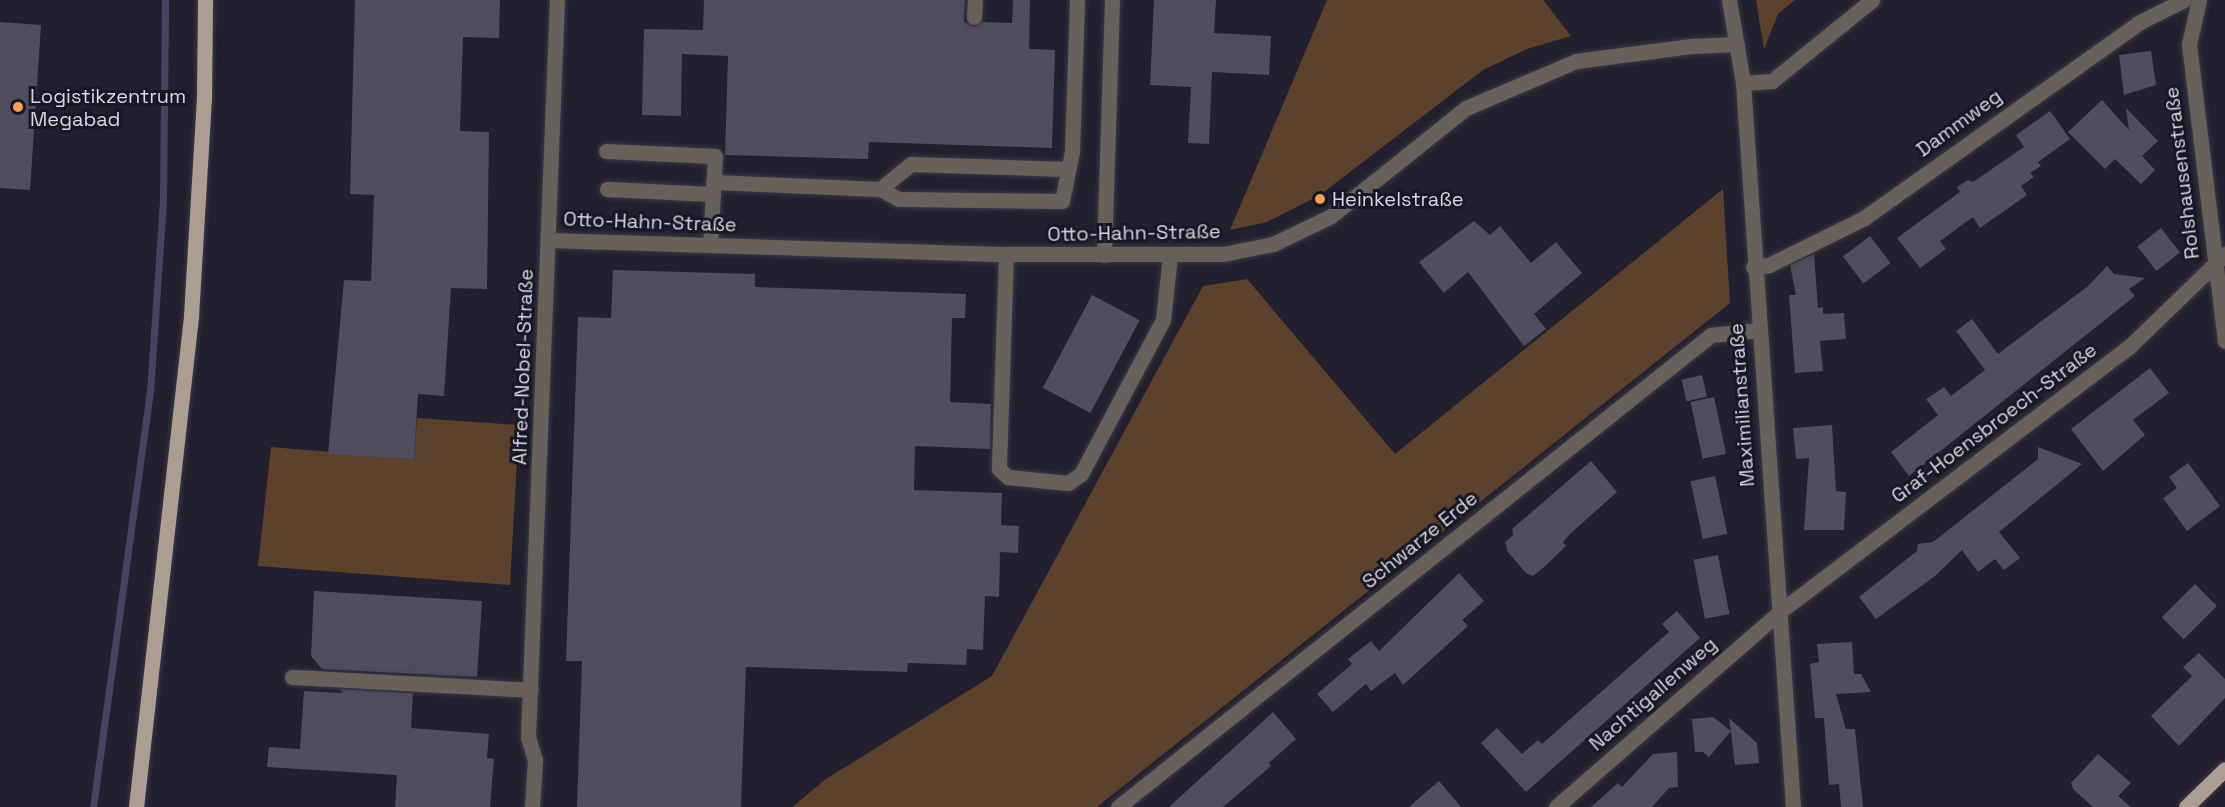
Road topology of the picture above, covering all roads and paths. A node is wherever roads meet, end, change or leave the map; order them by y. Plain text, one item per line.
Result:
1 (205, 0) edge
2 (558, 0) edge
3 (975, 0) edge
4 (1077, 0) edge
5 (1112, 0) edge
6 (1729, 0) edge
7 (1872, 0) edge
8 (2184, 0) edge
9 (2199, 0) edge
10 (974, 17) dead end
11 (1737, 44) junction
12 (1743, 83) junction
13 (606, 151) dead end
14 (1068, 169) junction
15 (713, 188) junction
16 (607, 189) dead end
17 (880, 189) junction
18 (549, 240) junction
19 (710, 245) junction
20 (1006, 255) junction
21 (1104, 255) junction
22 (1170, 256) junction
23 (2219, 259) edge
24 (1753, 267) junction
25 (1759, 330) junction
26 (2225, 341) edge
27 (1778, 613) junction
28 (291, 677) dead end
29 (531, 690) junction
30 (2225, 769) edge
31 (136, 807) edge
32 (532, 807) edge
33 (1118, 807) edge
34 (1556, 807) edge
35 (1793, 807) edge
36 (2186, 807) edge

1 - 31 main road
2 - 18 street, Alfred-Nobel-Straße
3 - 10 street
4 - 14 street
5 - 21 street
6 - 11 street, Maximilianstraße
7 - 12 street
8 - 24 street, Dammweg
9 - 23 street, Rolshausenstraße
11 - 12 street, Maximilianstraße
11 - 22 street, Otto-Hahn-Straße
12 - 24 street, Maximilianstraße
13 - 15 street
14 - 17 street
14 - 17 street
15 - 16 street
15 - 17 street
15 - 19 street
18 - 19 street, Otto-Hahn-Straße
18 - 29 street, Alfred-Nobel-Straße
19 - 20 street, Otto-Hahn-Straße
20 - 21 street, Otto-Hahn-Straße
20 - 22 street
21 - 22 street, Otto-Hahn-Straße
23 - 26 street, Rolshausenstraße
23 - 27 street, Graf-Hoensbroech-Straße
24 - 25 street, Maximilianstraße
25 - 27 street, Maximilianstraße
25 - 33 street, Schwarze Erde
27 - 34 street, Nachtigallenweg
27 - 35 street, Maximilianstraße
28 - 29 street
29 - 32 street, Alfred-Nobel-Straße
30 - 36 main road

